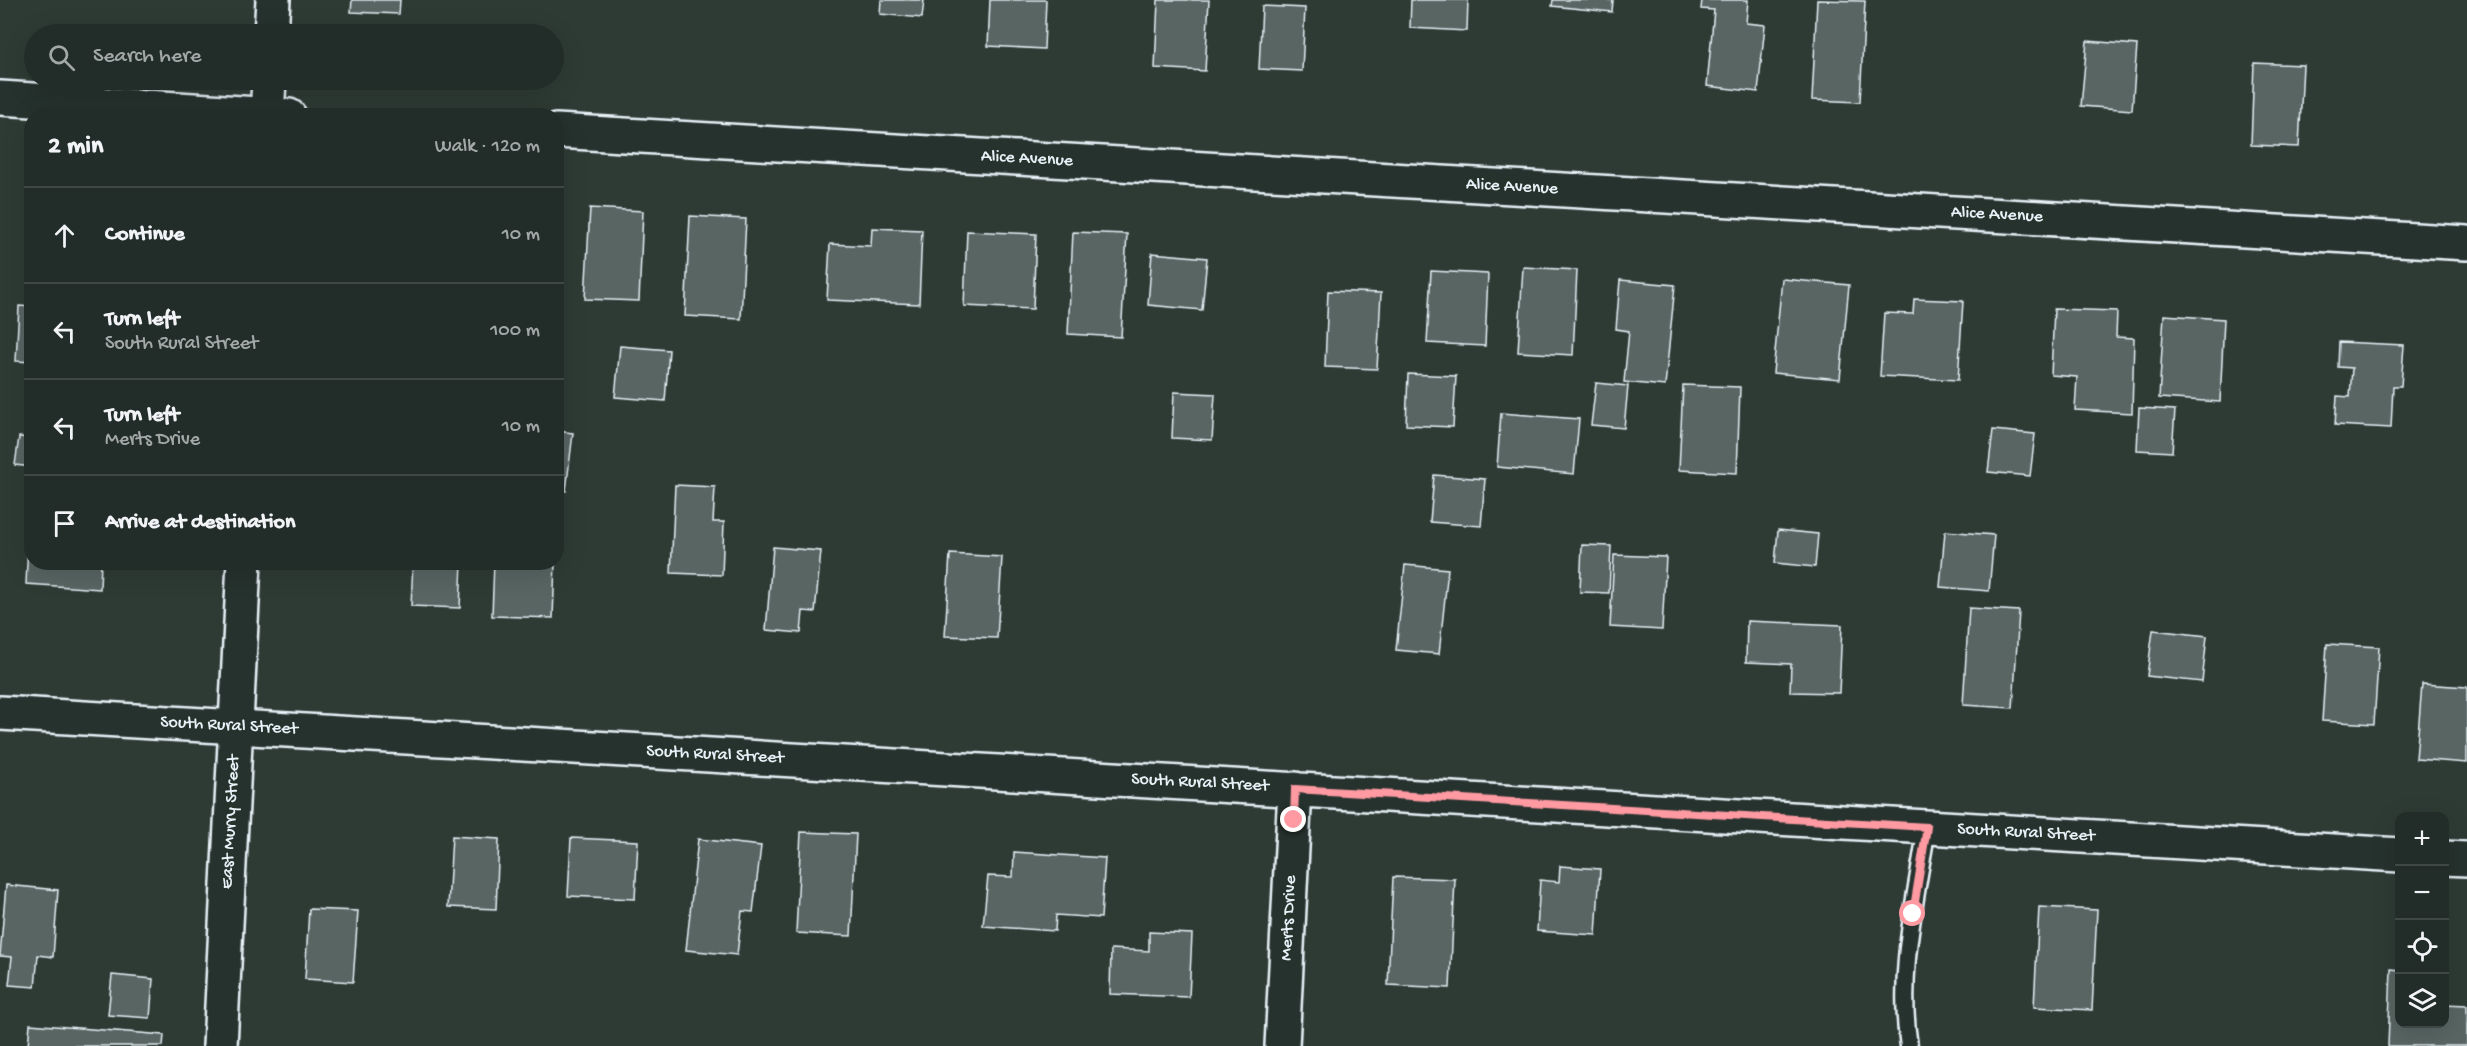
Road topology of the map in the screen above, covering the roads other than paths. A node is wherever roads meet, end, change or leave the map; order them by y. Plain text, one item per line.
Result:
1 (273, 0) edge
2 (272, 24) edge
3 (270, 90) edge
4 (0, 98) edge
5 (161, 108) edge
6 (273, 108) edge
7 (564, 131) edge
8 (2467, 243) edge
9 (244, 570) edge
10 (0, 713) edge
11 (236, 726) junction
12 (1295, 789) junction
13 (1927, 827) junction
14 (2395, 855) edge
15 (2449, 858) edge
16 (2467, 859) edge
17 (220, 1046) edge
18 (1282, 1046) edge
19 (1909, 1046) edge

1 - 2 street
3 - 6 street
4 - 5 street
7 - 8 street, Alice Avenue
9 - 11 street, East Murry Street
10 - 11 street, South Rural Street
11 - 12 street, South Rural Street
11 - 17 street, East Murry Street
12 - 13 street, South Rural Street
12 - 18 street, Merts Drive
13 - 14 street, South Rural Street
13 - 19 lane
15 - 16 street

